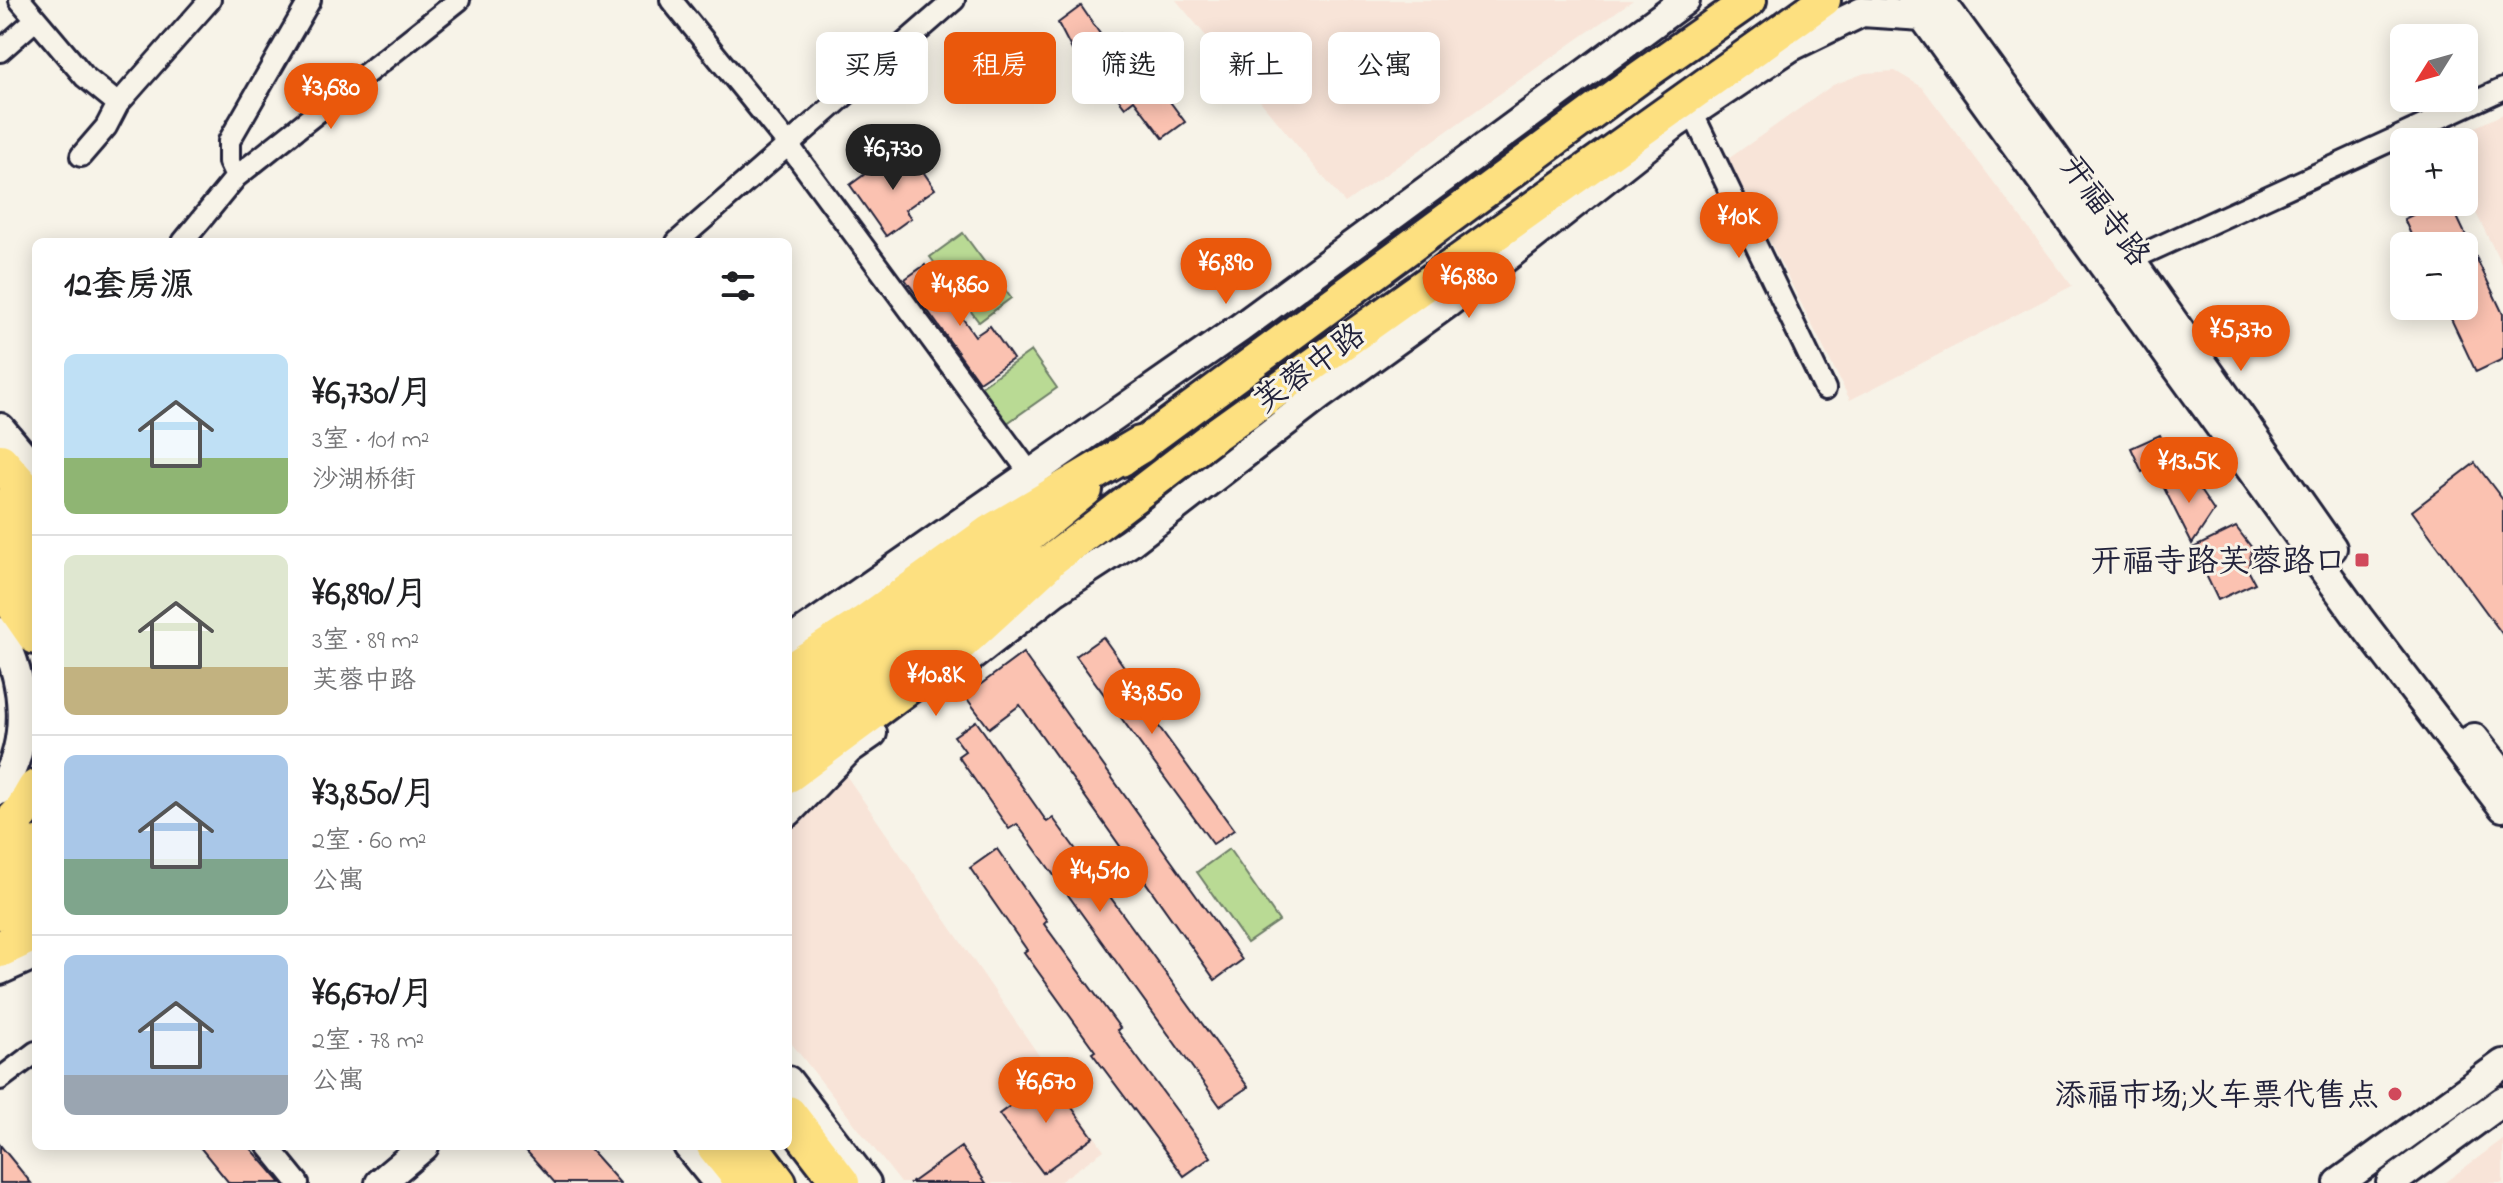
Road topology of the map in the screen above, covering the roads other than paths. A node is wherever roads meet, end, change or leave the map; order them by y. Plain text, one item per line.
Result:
1 (20, 0) edge
2 (210, 0) edge
3 (310, 0) edge
4 (459, 0) edge
5 (671, 0) edge
6 (954, 0) edge
7 (1685, 0) edge
8 (1750, 0) edge
9 (1824, 0) edge
10 (1925, 5) edge
11 (35, 20) junction
12 (0, 51) edge
13 (2503, 89) edge
14 (118, 104) junction
15 (1692, 112) junction
16 (787, 143) junction
17 (81, 156) dead end
18 (236, 177) junction
19 (186, 238) edge
20 (681, 238) edge
21 (2130, 260) junction
22 (1825, 389) dead end
23 (0, 428) edge
24 (1140, 445) junction
25 (26, 463) edge
26 (1030, 473) junction
27 (32, 487) edge
28 (0, 507) edge
29 (0, 543) edge
30 (32, 543) edge
31 (1045, 565) junction
32 (32, 579) edge
33 (0, 584) edge
34 (32, 630) edge
35 (0, 631) edge
36 (792, 640) edge
37 (938, 663) junction
38 (792, 670) edge
39 (32, 675) edge
40 (828, 697) junction
41 (792, 706) edge
42 (792, 729) edge
43 (792, 736) edge
44 (849, 749) junction
45 (792, 771) edge
46 (2503, 775) edge
47 (0, 790) edge
48 (32, 795) edge
49 (2503, 807) edge
50 (792, 808) edge
51 (0, 835) edge
52 (32, 849) edge
53 (0, 872) edge
54 (32, 872) edge
55 (0, 888) edge
56 (32, 898) edge
57 (0, 913) edge
58 (32, 934) edge
59 (0, 949) edge
60 (32, 956) edge
61 (0, 970) edge
62 (32, 1055) edge
63 (2503, 1064) edge
64 (0, 1079) edge
65 (792, 1086) edge
66 (2503, 1101) edge
67 (792, 1119) edge
68 (271, 1150) edge
69 (419, 1150) edge
70 (691, 1150) edge
71 (718, 1150) edge
72 (753, 1150) edge
73 (787, 1150) edge
74 (298, 1183) edge
75 (380, 1183) edge
76 (718, 1183) edge
77 (745, 1183) edge
78 (778, 1183) edge
79 (812, 1183) edge
80 (841, 1183) edge
81 (866, 1183) edge
82 (2339, 1183) edge
83 (2391, 1183) edge

1 - 11 street
2 - 14 street
3 - 18 street
4 - 18 street
5 - 16 street
6 - 16 street
7 - 26 street
8 - 24 main road, 芙蓉中路
9 - 31 main road, 芙蓉中路
10 - 15 street
10 - 21 street, 开福寺路
10 - 49 street, 开福寺路
11 - 12 street
11 - 14 street
13 - 21 street
14 - 17 street
15 - 22 street
15 - 44 street
16 - 20 street
16 - 26 street
18 - 19 street
21 - 46 street, 开福寺路
23 - 25 street
24 - 38 highway
24 - 40 main road, 芙蓉中路
25 - 27 highway
26 - 36 street
28 - 30 highway
29 - 32 highway
31 - 37 highway
31 - 40 main road, 芙蓉中路
33 - 34 highway
35 - 39 street
35 - 47 street
37 - 44 main road
37 - 45 highway
40 - 41 main road
40 - 42 main road
40 - 43 highway
44 - 50 street
48 - 51 highway
52 - 53 highway
54 - 55 main road
56 - 57 main road
58 - 59 highway
60 - 61 street
62 - 64 street
63 - 82 street
65 - 81 street
66 - 83 street
67 - 80 highway
68 - 74 street
69 - 75 street
70 - 76 street
71 - 77 highway
72 - 78 highway
73 - 79 highway

